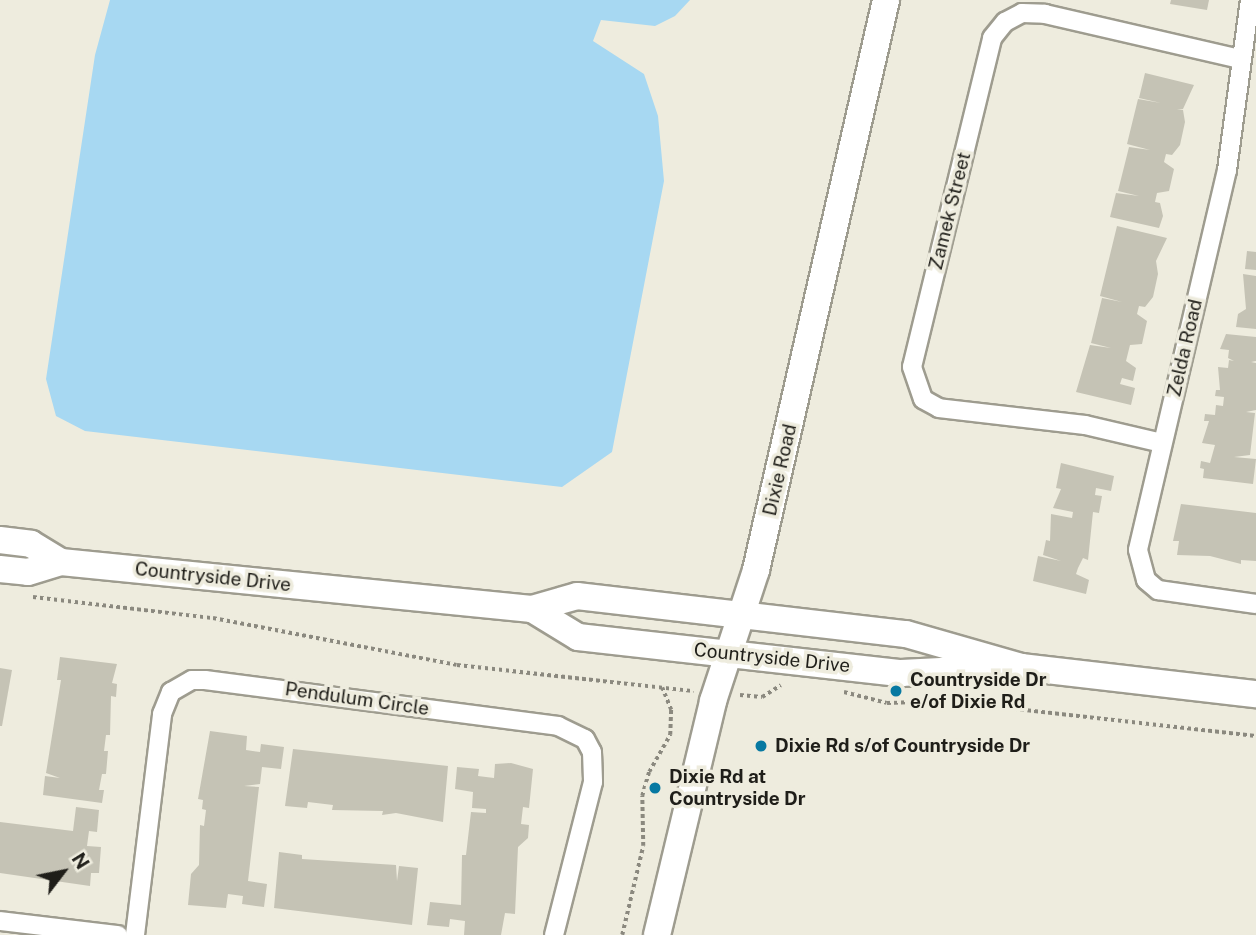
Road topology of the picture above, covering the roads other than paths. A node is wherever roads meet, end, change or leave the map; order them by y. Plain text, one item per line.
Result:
1 (886, 0) edge
2 (1250, 0) edge
3 (1240, 59) junction
4 (1162, 443) junction
5 (0, 540) edge
6 (61, 562) junction
7 (0, 569) edge
8 (1256, 604) edge
9 (532, 609) junction
10 (741, 615) junction
11 (729, 654) junction
12 (1021, 667) junction
13 (1256, 694) edge
14 (0, 921) edge
15 (118, 935) edge
16 (135, 935) edge
17 (554, 935) edge
18 (657, 935) edge

1 - 10 main road, Dixie Road
2 - 3 street, Zelda Road
3 - 4 street, Zelda Road
3 - 4 street, Zamek Street
4 - 8 street, Zelda Road
5 - 6 main road, Countryside Drive
6 - 7 main road, Countryside Drive
6 - 9 main road, Countryside Drive
9 - 10 main road, Countryside Drive
9 - 11 main road, Countryside Drive
10 - 11 main road, Dixie Road
10 - 12 main road, Countryside Drive
11 - 12 main road, Countryside Drive
11 - 18 main road, Dixie Road
12 - 13 main road, Countryside Drive
14 - 15 street
16 - 17 street, Pendulum Circle

